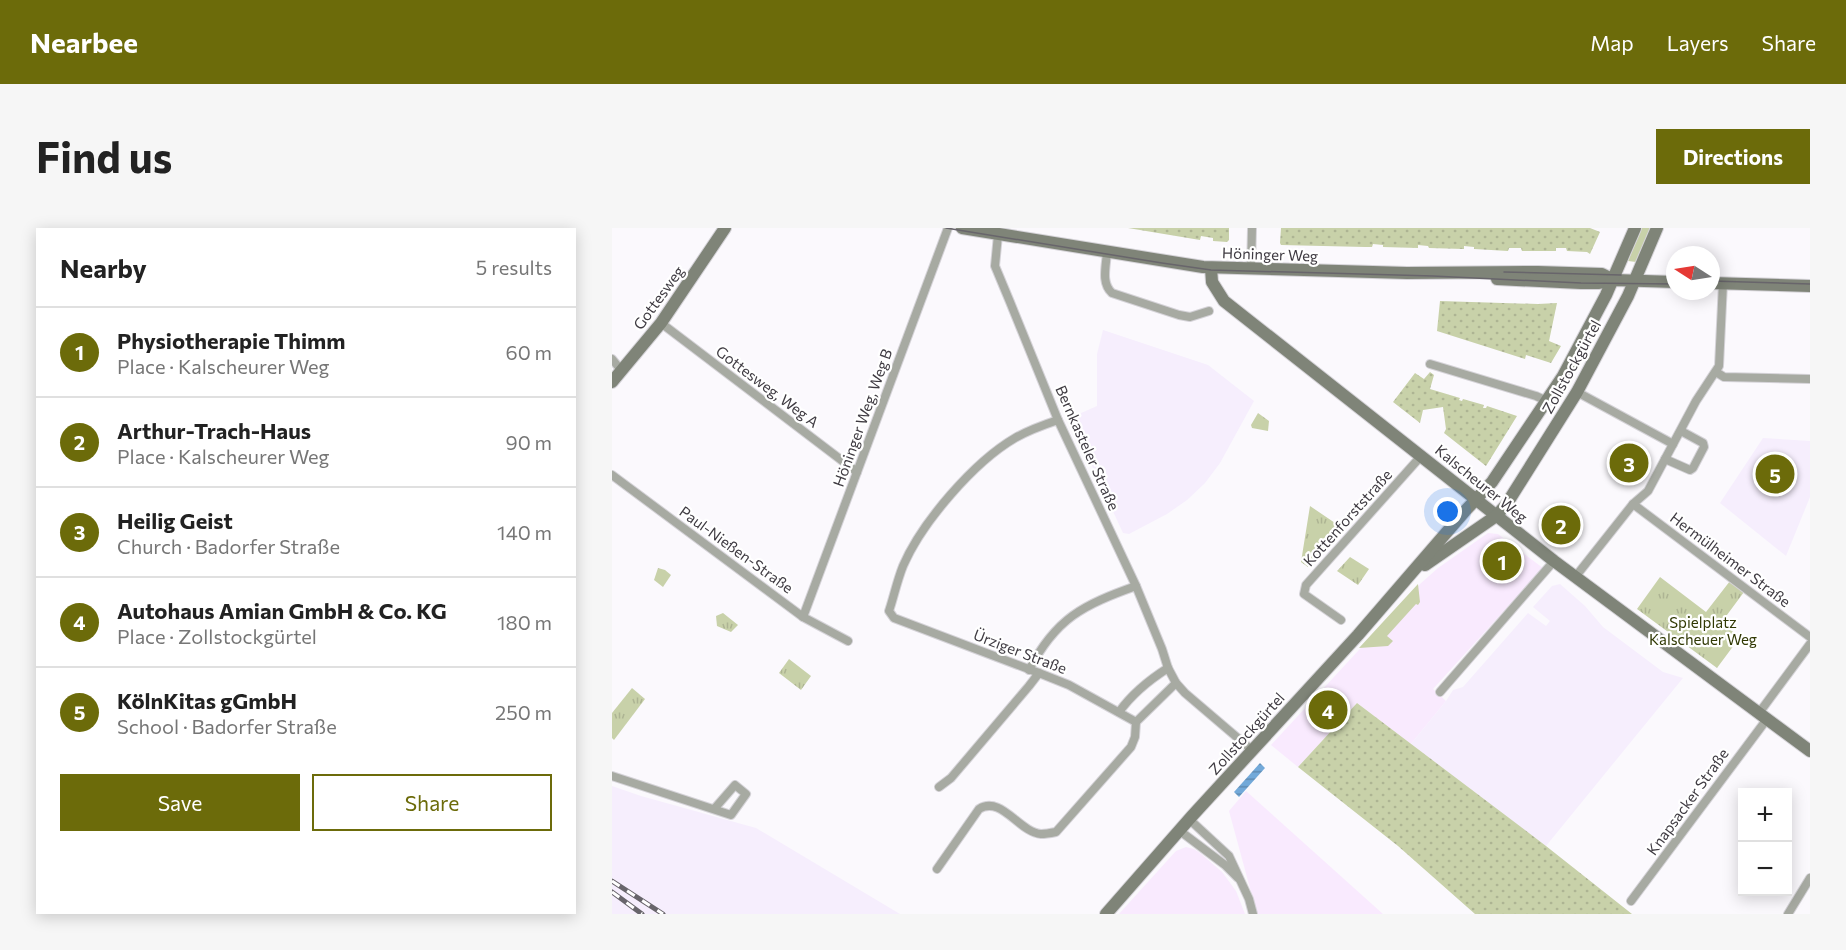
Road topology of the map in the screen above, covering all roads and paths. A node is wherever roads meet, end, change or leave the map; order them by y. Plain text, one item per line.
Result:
1 (725, 228) edge
2 (948, 228) edge
3 (962, 228) edge
4 (1252, 228) edge
5 (1635, 228) edge
6 (1657, 228) edge
7 (998, 235) junction
8 (1107, 252) junction
9 (1211, 268) junction
10 (1251, 270) junction
11 (1614, 280) junction
12 (1635, 280) junction
13 (1666, 282) edge
14 (1720, 283) edge
15 (1810, 286) edge
16 (1718, 300) edge
17 (1209, 311) dead end
18 (661, 323) junction
19 (612, 359) edge
20 (1430, 364) dead end
21 (621, 370) junction
22 (1716, 372) junction
23 (1810, 380) edge
24 (612, 381) edge
25 (1577, 392) junction
26 (1547, 401) junction
27 (1058, 420) junction
28 (1681, 431) junction
29 (1673, 444) junction
30 (1422, 455) junction
31 (1665, 459) junction
32 (857, 472) junction
33 (612, 475) edge
34 (1476, 500) junction
35 (1633, 504) junction
36 (1496, 516) junction
37 (1554, 561) junction
38 (1411, 574) junction
39 (1576, 576) junction
40 (1136, 586) junction
41 (803, 617) junction
42 (1341, 620) dead end
43 (1810, 637) edge
44 (848, 640) dead end
45 (1810, 644) edge
46 (1168, 668) junction
47 (1029, 670) junction
48 (1039, 673) junction
49 (1176, 683) junction
50 (1440, 692) dead end
51 (1119, 712) junction
52 (1763, 716) junction
53 (1136, 722) junction
54 (1253, 751) junction
55 (1810, 752) edge
56 (612, 776) edge
57 (939, 787) dead end
58 (715, 808) dead end
59 (1190, 820) junction
60 (1180, 831) junction
61 (937, 869) dead end
62 (1810, 878) edge
63 (1240, 880) junction
64 (1631, 901) dead end
65 (1106, 914) edge
66 (1253, 914) edge
67 (1788, 914) edge

1 - 18 street, Gottesweg
2 - 32 street, Höninger Weg, Weg B
3 - 7 street, Höninger Weg
4 - 10 street
5 - 11 street, Zollstockgürtel
6 - 12 street, Zollstockgürtel
7 - 8 street, Höninger Weg
7 - 27 street, Bernkasteler Straße
8 - 9 street, Höninger Weg
8 - 17 street
9 - 10 street, Höninger Weg
9 - 30 street, Kalscheurer Weg
10 - 11 street, Höninger Weg
11 - 12 street, Höninger Weg
11 - 26 street, Zollstockgürtel
12 - 13 street, Höninger Weg
12 - 25 street, Zollstockgürtel
14 - 15 street
16 - 22 street
18 - 21 street, Gottesweg
18 - 32 street, Gottesweg, Weg A
19 - 21 street
20 - 26 street
21 - 24 street, Gottesweg
22 - 23 street
22 - 28 street
25 - 29 street
25 - 36 street, Zollstockgürtel
26 - 34 street, Zollstockgürtel
27 - 40 street, Bernkasteler Straße
27 - 47 street, Ürziger Straße
28 - 29 street
28 - 31 street
29 - 31 street
30 - 34 street, Kalscheurer Weg
30 - 42 street, Kottenforststraße
31 - 35 street
32 - 41 street, Höninger Weg, Weg B
33 - 41 street, Paul-Nießen-Straße
34 - 36 street, Kalscheurer Weg
34 - 38 street, Zollstockgürtel
35 - 39 street
35 - 43 street, Hermülheimer Straße
36 - 37 street, Kalscheurer Weg
36 - 38 street, Zollstockgürtel
37 - 39 street, Kalscheurer Weg
37 - 50 street
38 - 54 street, Zollstockgürtel
39 - 52 street, Kalscheurer Weg
40 - 46 street, Bernkasteler Straße
40 - 47 street
41 - 44 street, Paul-Nießen-Straße
45 - 52 street, Knapsacker Straße
46 - 49 street, Bernkasteler Straße
46 - 51 street
47 - 48 street, Ürziger Straße
48 - 51 street, Ürziger Straße
48 - 57 street
49 - 53 street
49 - 54 street, Bernkasteler Straße
51 - 53 street, Ürziger Straße
52 - 55 street, Kalscheurer Weg
52 - 64 street, Knapsacker Straße
53 - 61 street
54 - 59 street, Zollstockgürtel
56 - 58 street
59 - 60 street, Zollstockgürtel
59 - 63 street
60 - 63 street
60 - 65 street, Zollstockgürtel
62 - 67 street
63 - 66 street

